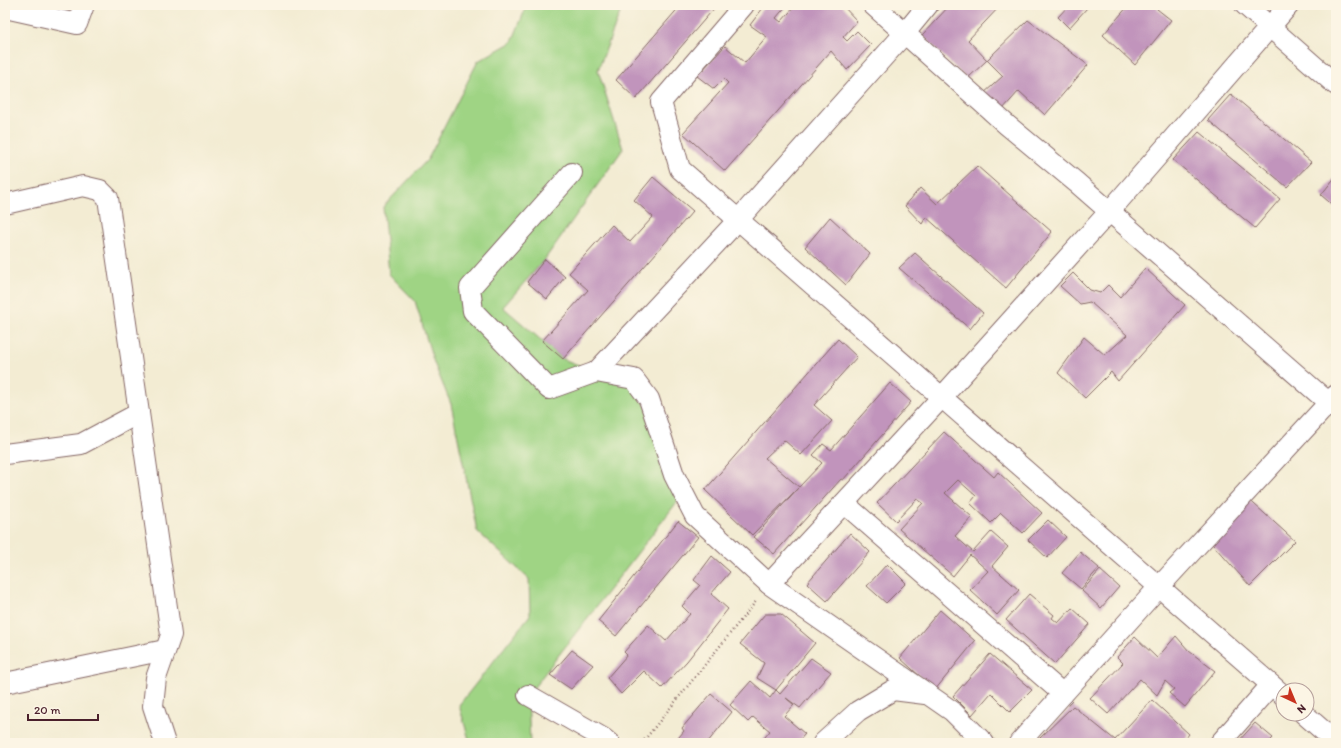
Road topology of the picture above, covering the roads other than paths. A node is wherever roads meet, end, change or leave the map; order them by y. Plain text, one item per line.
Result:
1 (84, 5) edge
2 (744, 5) edge
3 (873, 5) edge
4 (928, 5) edge
5 (1245, 5) edge
6 (1289, 5) edge
7 (5, 8) edge
8 (1271, 27) junction
9 (905, 33) junction
10 (1336, 85) edge
11 (572, 173) dead end
12 (5, 204) edge
13 (1109, 212) junction
14 (738, 220) junction
15 (596, 372) junction
16 (942, 397) junction
17 (1334, 402) edge
18 (139, 413) junction
19 (5, 454) edge
20 (845, 504) junction
21 (769, 584) junction
22 (1159, 587) junction
23 (166, 650) junction
24 (5, 683) edge
25 (1275, 688) edge
26 (1275, 692) edge
27 (1063, 694) junction
28 (528, 695) dead end
29 (929, 695) junction
30 (1313, 722) edge
31 (1336, 742) edge
32 (165, 743) edge
33 (609, 743) edge
34 (823, 743) edge
35 (984, 743) edge
36 (1019, 743) edge
37 (1220, 743) edge

1 - 7 street
2 - 14 street
3 - 9 street
4 - 9 street
5 - 8 street
6 - 8 street
8 - 10 street
8 - 13 street
9 - 13 street
9 - 14 street
11 - 15 street
12 - 18 street
13 - 16 street
13 - 17 street
14 - 15 street
14 - 16 street
15 - 21 street
16 - 20 street
16 - 22 street
17 - 22 street
18 - 19 street
18 - 23 street
20 - 21 street
20 - 27 street
21 - 29 street
22 - 25 street
22 - 27 street
23 - 24 street
23 - 32 street
26 - 37 street
27 - 36 street
28 - 33 street
29 - 34 street
29 - 35 street
30 - 31 street

